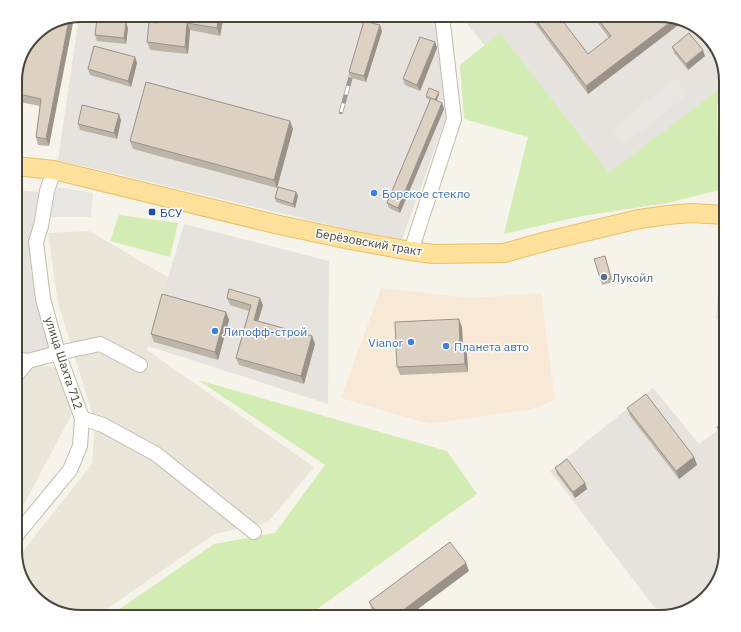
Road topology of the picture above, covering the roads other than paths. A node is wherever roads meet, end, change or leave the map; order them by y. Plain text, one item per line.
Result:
1 (443, 22) edge
2 (22, 167) edge
3 (54, 170) junction
4 (719, 215) edge
5 (411, 251) junction
6 (58, 353) junction
7 (22, 360) edge
8 (140, 365) dead end
9 (82, 418) junction
10 (22, 528) edge
11 (254, 532) dead end

1 - 5 street
2 - 3 main road, Берёзовский тракт
3 - 5 main road, Берёзовский тракт
3 - 6 street, улица Шахта 712
4 - 5 main road, Берёзовский тракт
6 - 7 street
6 - 8 street
6 - 9 street, улица Шахта 712
9 - 10 street, улица Шахта 712
9 - 11 street

